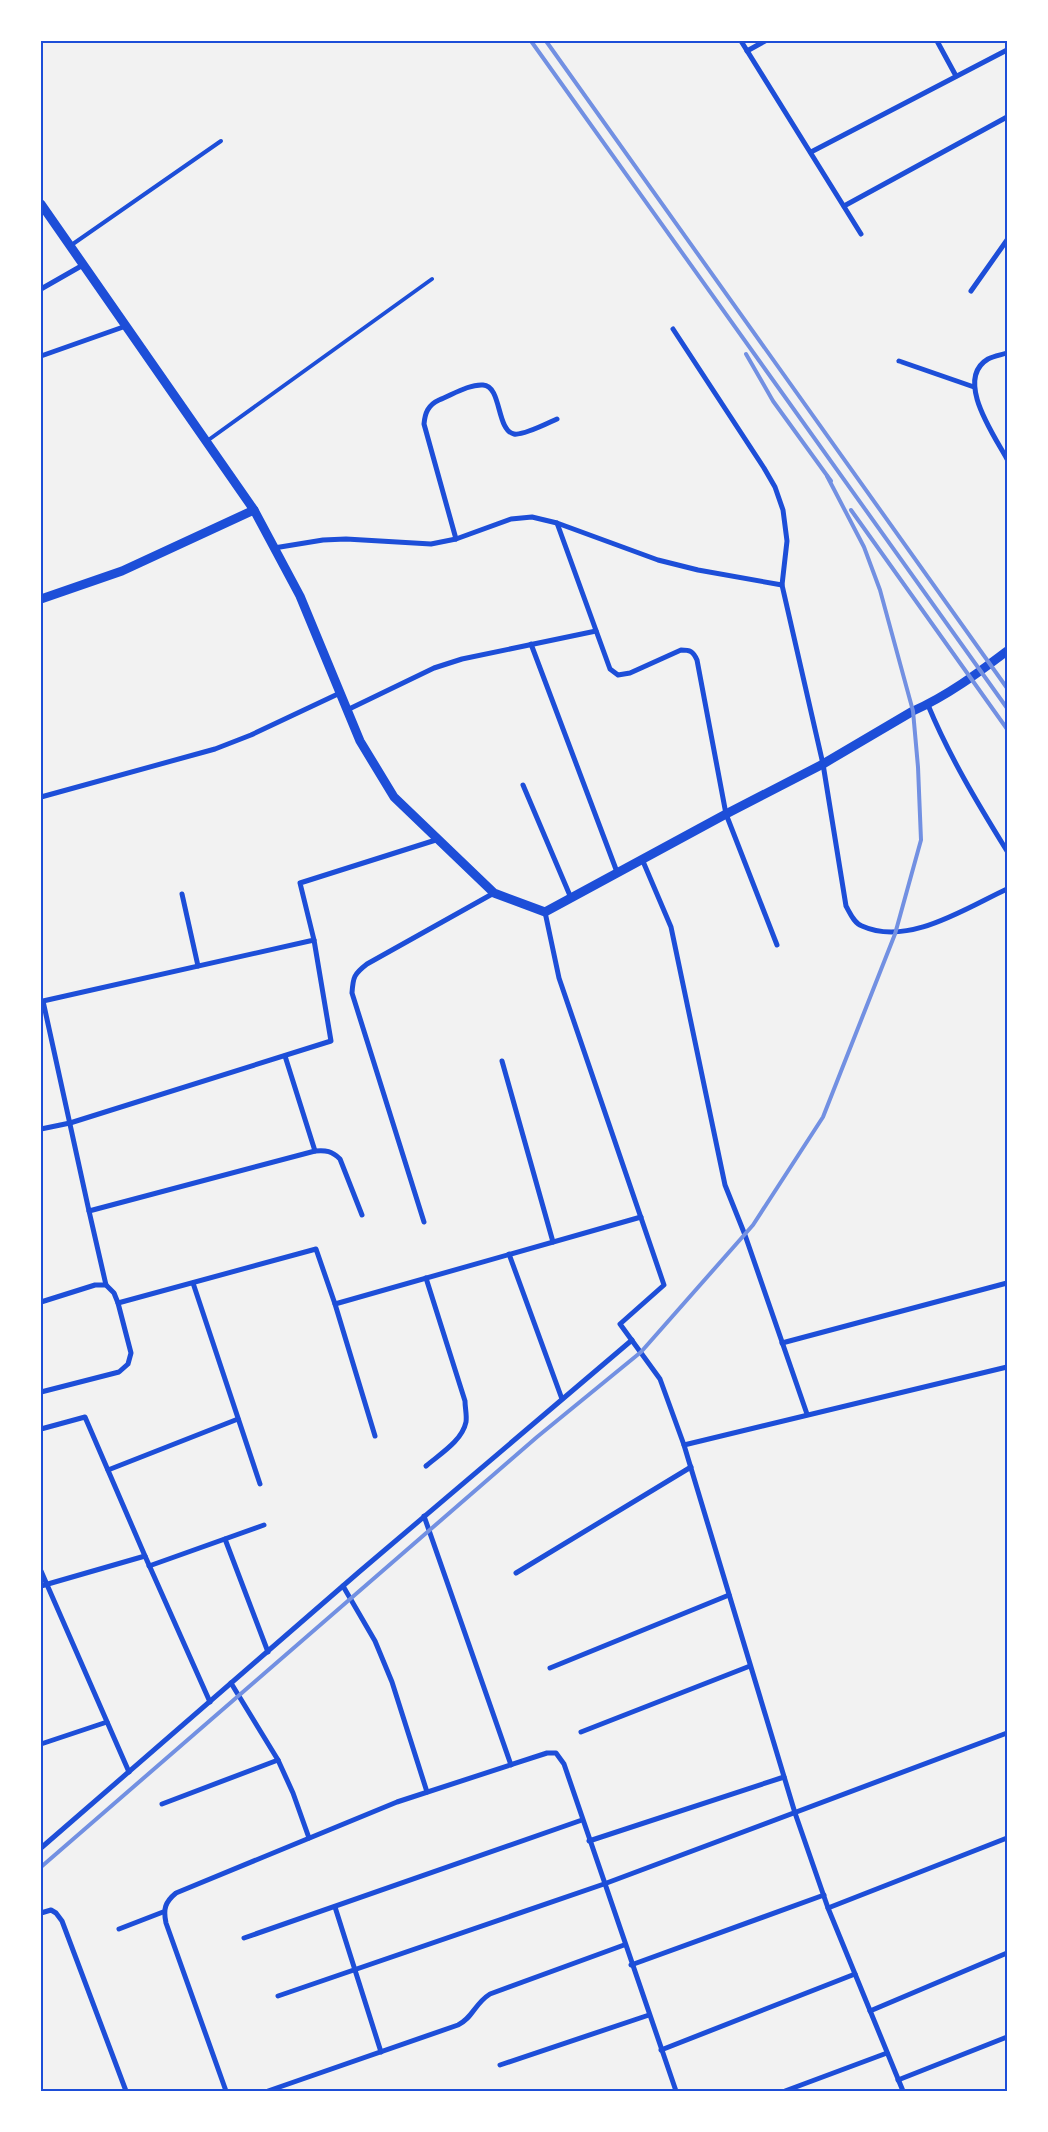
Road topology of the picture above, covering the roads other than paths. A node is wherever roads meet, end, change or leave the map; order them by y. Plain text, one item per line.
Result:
1 (741, 41) edge
2 (765, 41) edge
3 (937, 41) edge
4 (1007, 50) edge
5 (748, 51) junction
6 (956, 76) junction
7 (1007, 117) edge
8 (220, 141) dead end
9 (811, 152) junction
10 (41, 204) edge
11 (844, 206) junction
12 (861, 234) dead end
13 (1007, 240) edge
14 (70, 246) junction
15 (83, 265) junction
16 (432, 279) dead end
17 (41, 289) edge
18 (971, 291) dead end
19 (126, 326) junction
20 (673, 330) dead end
21 (1007, 353) edge
22 (41, 356) edge
23 (899, 361) dead end
24 (974, 387) junction
25 (557, 419) dead end
26 (206, 441) junction
27 (1007, 459) edge
28 (254, 510) junction
29 (557, 523) junction
30 (456, 539) junction
31 (274, 548) junction
32 (782, 585) junction
33 (41, 599) edge
34 (596, 631) junction
35 (531, 644) junction
36 (1007, 651) edge
37 (340, 693) junction
38 (928, 704) junction
39 (347, 710) junction
40 (823, 764) junction
41 (523, 785) dead end
42 (41, 797) edge
43 (726, 814) junction
44 (439, 839) junction
45 (1007, 851) edge
46 (642, 859) junction
47 (617, 872) junction
48 (1007, 889) edge
49 (494, 893) junction
50 (182, 894) dead end
51 (571, 898) junction
52 (545, 912) junction
53 (314, 940) junction
54 (776, 945) dead end
55 (198, 966) junction
56 (285, 1056) junction
57 (502, 1061) dead end
58 (70, 1123) junction
59 (41, 1129) edge
60 (315, 1151) junction
61 (89, 1211) junction
62 (362, 1215) dead end
63 (641, 1217) junction
64 (424, 1222) dead end
65 (554, 1242) junction
66 (509, 1254) junction
67 (426, 1278) junction
68 (193, 1283) junction
69 (1007, 1283) edge
70 (106, 1285) junction
71 (41, 1302) edge
72 (118, 1303) junction
73 (334, 1304) junction
74 (632, 1340) junction
75 (782, 1343) junction
76 (1007, 1367) edge
77 (41, 1392) edge
78 (562, 1400) junction
79 (807, 1414) junction
80 (238, 1419) junction
81 (41, 1429) edge
82 (375, 1436) dead end
83 (684, 1444) junction
84 (426, 1466) dead end
85 (691, 1467) junction
86 (108, 1470) junction
87 (260, 1484) dead end
88 (424, 1516) junction
89 (264, 1525) dead end
90 (225, 1539) junction
91 (145, 1556) junction
92 (149, 1566) junction
93 (41, 1572) edge
94 (516, 1573) dead end
95 (44, 1585) edge
96 (343, 1586) junction
97 (729, 1595) junction
98 (268, 1652) junction
99 (750, 1666) junction
100 (550, 1668) dead end
101 (231, 1683) junction
102 (210, 1702) junction
103 (107, 1722) junction
104 (580, 1732) dead end
105 (1007, 1733) edge
106 (41, 1744) edge
107 (278, 1760) junction
108 (511, 1765) junction
109 (129, 1772) junction
110 (784, 1777) junction
111 (427, 1792) junction
112 (162, 1804) dead end
113 (795, 1813) junction
114 (582, 1820) junction
115 (309, 1838) junction
116 (1007, 1838) edge
117 (589, 1840) junction
118 (41, 1848) edge
119 (604, 1884) junction
120 (824, 1895) junction
121 (335, 1907) junction
122 (828, 1908) junction
123 (163, 1912) junction
124 (41, 1914) edge
125 (119, 1929) dead end
126 (244, 1938) dead end
127 (624, 1945) junction
128 (1007, 1954) edge
129 (632, 1966) junction
130 (355, 1969) junction
131 (855, 1974) junction
132 (278, 1996) dead end
133 (870, 2011) junction
134 (649, 2015) junction
135 (1007, 2037) edge
136 (661, 2050) junction
137 (382, 2052) junction
138 (887, 2053) junction
139 (500, 2066) dead end
140 (898, 2080) junction
141 (126, 2091) edge
142 (226, 2091) edge
143 (268, 2091) edge
144 (676, 2091) edge
145 (786, 2091) edge
146 (903, 2091) edge

1 - 5 street
2 - 5 street
3 - 6 street
4 - 6 street
5 - 9 street
6 - 9 street
7 - 11 street
8 - 14 lane
9 - 11 street
10 - 14 street
11 - 12 street
13 - 18 street
14 - 15 street
15 - 17 street
15 - 19 street
16 - 26 lane
19 - 22 street
19 - 26 street
20 - 32 street
21 - 24 street
23 - 24 street
24 - 27 street
25 - 30 street
26 - 28 street
28 - 31 street
28 - 33 street
29 - 30 street
29 - 32 street
29 - 34 street
30 - 31 street
31 - 37 street
32 - 40 street
34 - 35 street
34 - 43 street
35 - 39 street
35 - 47 street
36 - 38 street
37 - 39 street
37 - 42 street
38 - 40 street
38 - 45 street
39 - 44 street
40 - 43 street
40 - 48 street
41 - 51 street
43 - 46 street
43 - 54 street
44 - 49 street
44 - 53 street
46 - 47 street
46 - 75 street
47 - 51 street
49 - 52 street
49 - 64 street
50 - 55 street
51 - 52 street
52 - 63 street
53 - 55 street
53 - 56 street
55 - 58 street
56 - 58 street
56 - 60 street
57 - 65 street
58 - 59 street
58 - 61 street
60 - 61 street
60 - 62 street
61 - 70 street
63 - 65 street
63 - 74 street
65 - 66 street
66 - 67 street
66 - 78 street
67 - 73 street
67 - 84 street
68 - 72 street
68 - 73 street
68 - 80 street
69 - 75 street
70 - 71 street
70 - 72 street
72 - 77 street
73 - 82 street
74 - 78 street
74 - 83 street
75 - 79 street
76 - 79 street
78 - 88 street
79 - 83 street
80 - 86 street
80 - 87 street
81 - 86 street
83 - 85 street
85 - 94 street
85 - 97 street
86 - 91 street
88 - 96 street
88 - 108 street
89 - 90 street
90 - 92 street
90 - 98 street
91 - 92 street
91 - 95 street
92 - 102 street
93 - 95 street
95 - 103 street
96 - 98 street
96 - 111 street
97 - 99 street
97 - 100 street
98 - 101 street
99 - 104 street
99 - 110 street
101 - 102 street
101 - 107 street
102 - 109 street
103 - 106 street
103 - 109 street
105 - 113 street
107 - 112 street
107 - 115 street
108 - 111 street
108 - 114 street
109 - 118 street
110 - 113 street
110 - 117 street
111 - 115 street
113 - 119 street
113 - 120 street
114 - 117 street
114 - 121 street
115 - 123 street
116 - 122 street
117 - 119 street
119 - 127 street
119 - 130 street
120 - 122 street
120 - 129 street
121 - 126 street
121 - 130 street
122 - 131 street
123 - 125 street
123 - 142 street
124 - 141 street
127 - 129 street
127 - 137 street
128 - 133 street
129 - 134 street
130 - 132 street
130 - 137 street
131 - 133 street
131 - 136 street
133 - 138 street
134 - 136 street
134 - 139 street
135 - 140 street
136 - 144 street
137 - 143 street
138 - 140 street
138 - 145 street
140 - 146 street

